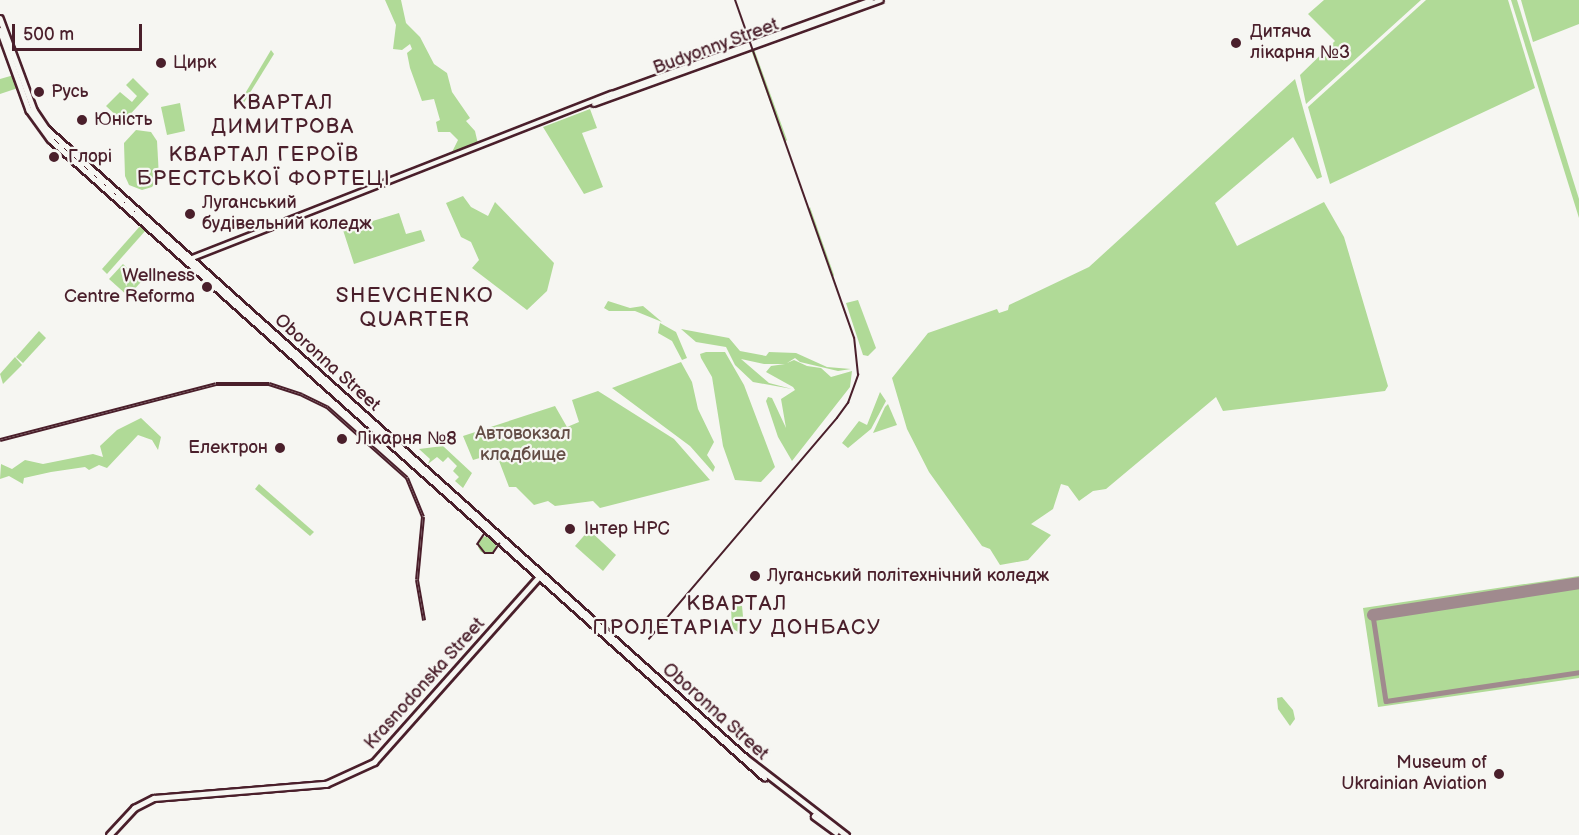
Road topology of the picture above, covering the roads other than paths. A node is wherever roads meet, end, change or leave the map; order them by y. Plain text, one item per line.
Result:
1 (872, 0) edge
2 (881, 0) edge
3 (0, 18) edge
4 (0, 30) edge
5 (593, 104) junction
6 (188, 260) junction
7 (540, 576) junction
8 (109, 835) edge
9 (841, 835) edge
10 (846, 835) edge

1 - 5 main road, Budyonny Street
2 - 5 main road, Budyonny Street
3 - 6 main road, Oboronna Street
4 - 6 main road, Oboronna Street
5 - 6 main road, Budyonny Street
6 - 7 main road, Oboronna Street
7 - 8 main road, Krasnodonska Street
7 - 9 main road, Oboronna Street
7 - 10 main road, Oboronna Street

